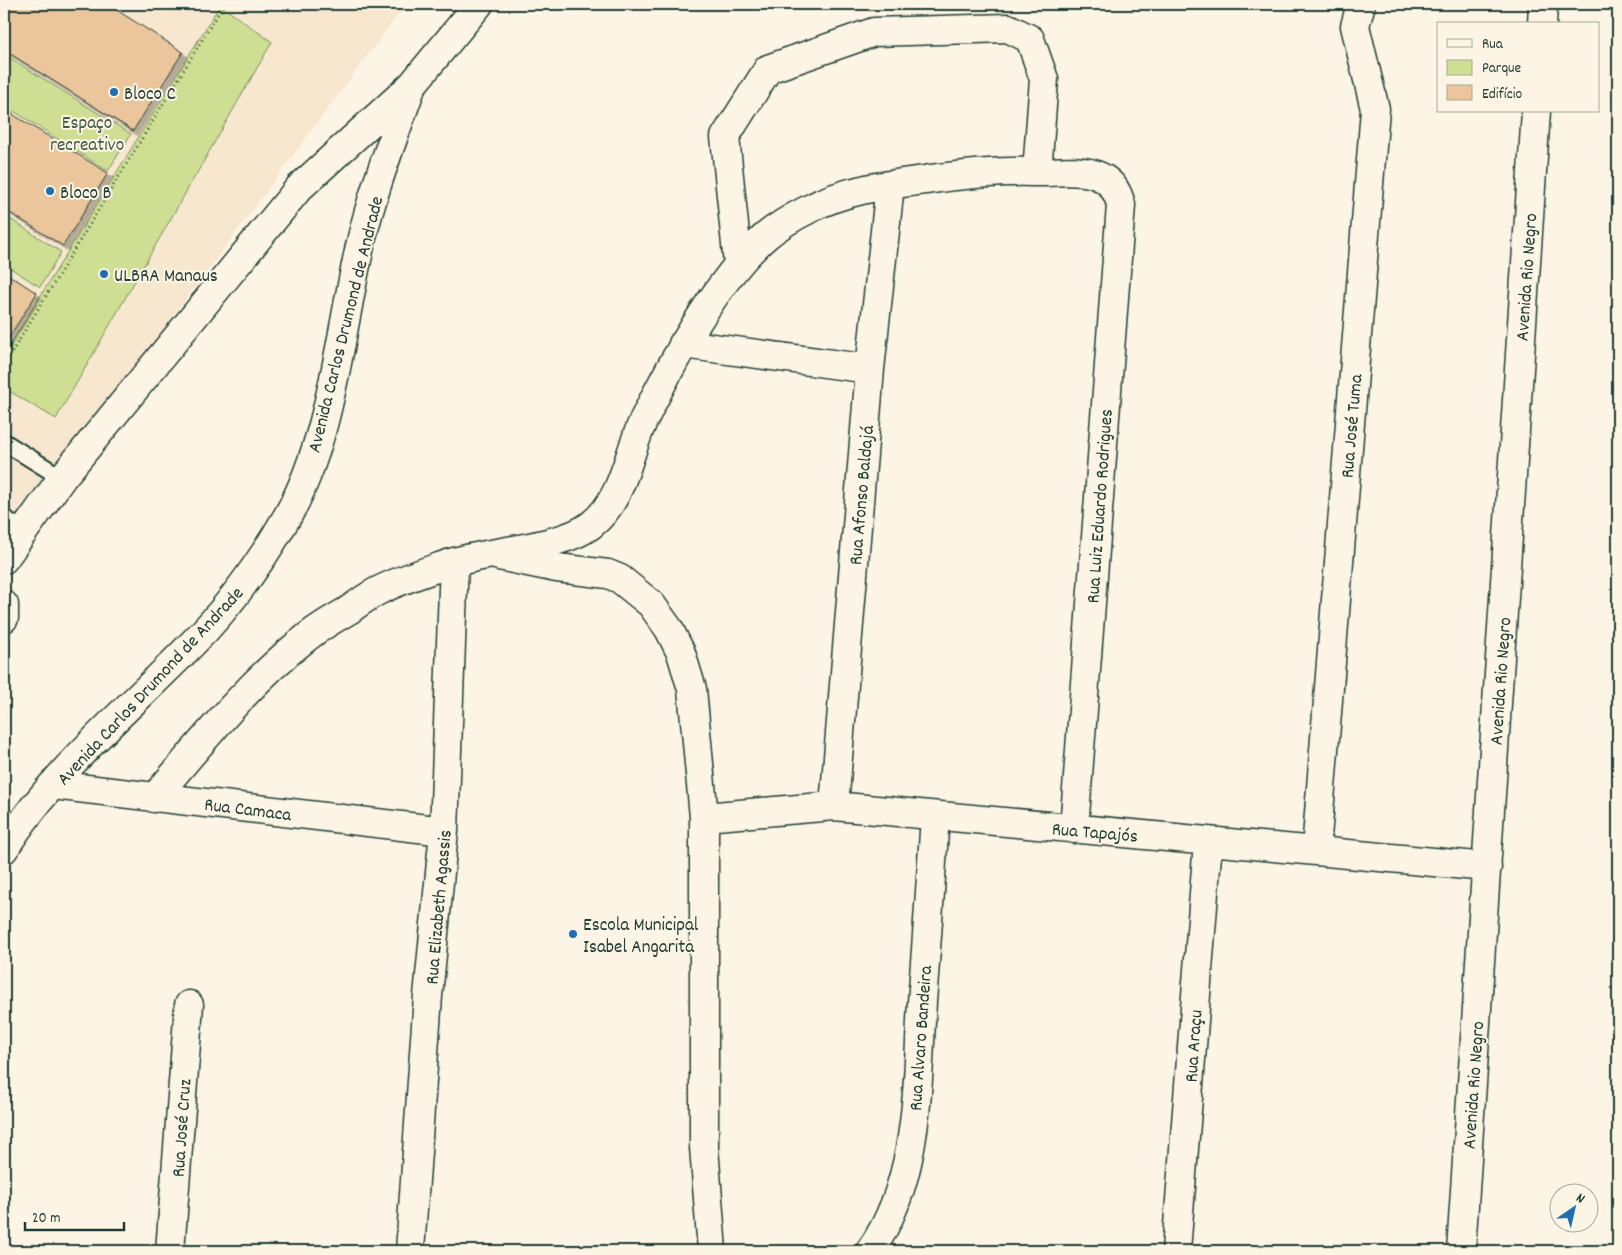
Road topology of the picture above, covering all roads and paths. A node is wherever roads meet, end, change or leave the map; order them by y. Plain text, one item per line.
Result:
1 (224, 4) edge
2 (479, 4) edge
3 (1361, 4) edge
4 (1543, 4) edge
5 (1542, 22) edge
6 (412, 85) junction
7 (1536, 112) edge
8 (1036, 172) junction
9 (890, 185) junction
10 (738, 264) junction
11 (683, 344) junction
12 (4, 365) edge
13 (870, 370) junction
14 (4, 442) edge
15 (62, 478) junction
16 (14, 525) edge
17 (493, 554) junction
18 (4, 559) edge
19 (454, 562) junction
20 (4, 605) edge
21 (4, 618) edge
22 (53, 785) junction
23 (154, 798) junction
24 (834, 806) junction
25 (935, 816) junction
26 (704, 817) junction
27 (1074, 829) junction
28 (444, 831) junction
29 (1208, 842) junction
30 (4, 849) edge
31 (1316, 851) junction
32 (1487, 868) junction
33 (189, 1005) dead end
34 (170, 1251) edge
35 (410, 1251) edge
36 (712, 1251) edge
37 (870, 1251) edge
38 (1176, 1251) edge
39 (1461, 1251) edge

1 - 12 path
2 - 6 street, Avenida Carlos Drumond de Andrade
3 - 31 street, Rua José Tuma
4 - 5 street
6 - 15 street, Avenida Carlos Drumond de Andrade
6 - 22 street, Avenida Carlos Drumond de Andrade
7 - 32 street, Avenida Rio Negro
8 - 9 street
8 - 10 street
8 - 27 street, Rua Luiz Eduardo Rodrigues
9 - 10 street
9 - 13 street, Rua Afonso Baldajá
10 - 11 street
11 - 13 street
11 - 17 street
13 - 24 street, Rua Afonso Baldajá
14 - 15 lane
15 - 16 street, Avenida Carlos Drumond de Andrade
16 - 18 street, Avenida Carlos Drumond de Andrade
17 - 19 street
17 - 26 street
19 - 23 street
19 - 28 street, Rua Elizabeth Agassis
20 - 21 street
22 - 23 street, Rua Camaca
22 - 30 street, Avenida Carlos Drumond de Andrade
23 - 28 street, Rua Camaca
24 - 25 street, Rua Tapajós
24 - 26 street, Rua Tapajós
25 - 27 street, Rua Tapajós
25 - 37 street, Rua Alvaro Bandeira
26 - 36 street
27 - 29 street, Rua Tapajós
28 - 35 street, Rua Elizabeth Agassis
29 - 31 street, Rua Tapajós
29 - 38 street, Rua Araçu
31 - 32 street, Rua Tapajós
32 - 39 street, Avenida Rio Negro
33 - 34 street, Rua José Cruz

